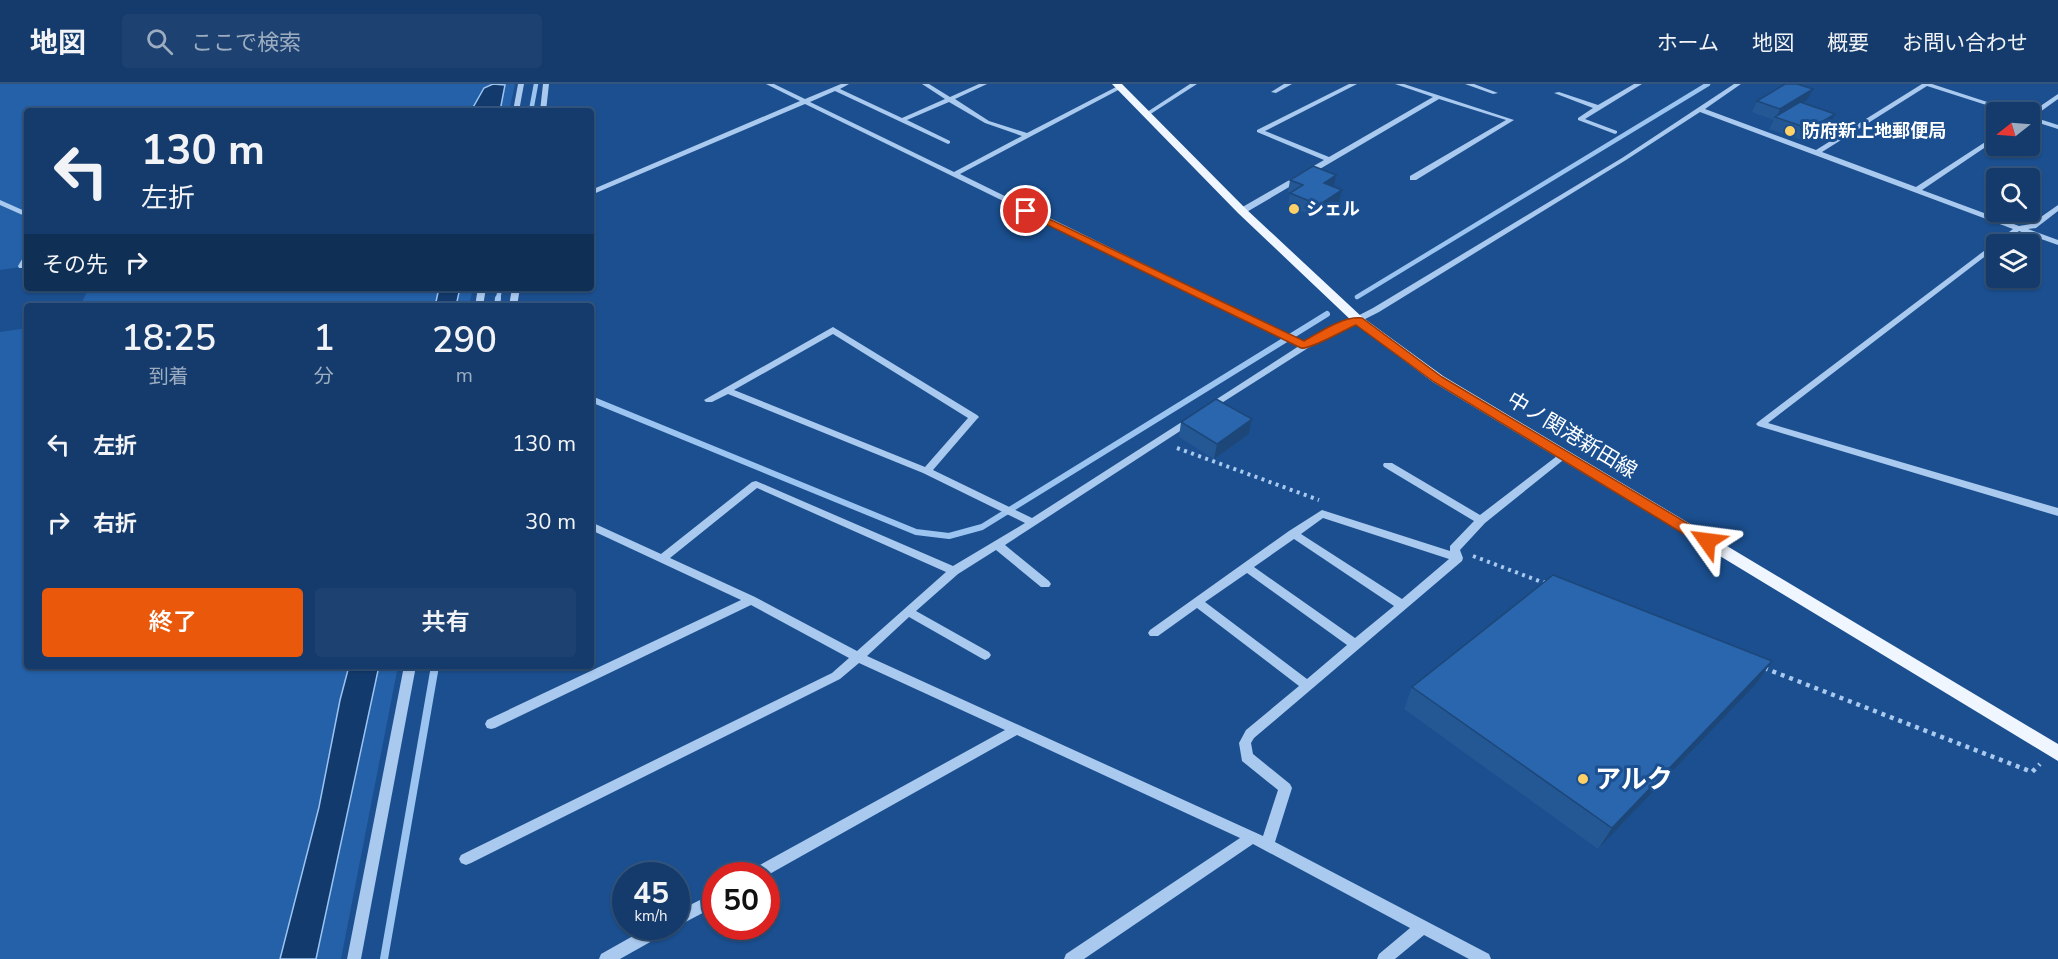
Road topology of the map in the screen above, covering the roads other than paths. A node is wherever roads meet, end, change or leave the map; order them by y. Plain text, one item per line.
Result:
1 (521, 84) edge
2 (546, 84) edge
3 (769, 84) edge
4 (846, 84) edge
5 (926, 84) edge
6 (984, 84) edge
7 (1194, 84) edge
8 (1289, 84) edge
9 (1354, 84) edge
10 (1398, 84) edge
11 (1468, 84) edge
12 (1639, 84) edge
13 (1719, 84) edge
14 (1118, 86) edge
15 (1735, 86) edge
16 (835, 89) junction
17 (1275, 92) dead end
18 (1495, 93) dead end
19 (1557, 93) dead end
20 (2058, 96) edge
21 (1438, 97) junction
22 (952, 99) junction
23 (805, 102) junction
24 (1986, 103) edge
25 (517, 108) edge
26 (543, 108) edge
27 (1599, 108) junction
28 (1699, 109) junction
29 (2040, 110) edge
30 (1147, 114) junction
31 (903, 120) junction
32 (2040, 121) edge
33 (2058, 127) edge
34 (1615, 132) dead end
35 (1028, 136) junction
36 (948, 142) dead end
37 (1986, 144) edge
38 (1816, 153) junction
39 (1329, 160) junction
40 (953, 175) junction
41 (1413, 178) dead end
42 (1917, 190) junction
43 (594, 192) edge
44 (0, 202) edge
45 (2058, 207) edge
46 (1242, 210) junction
47 (24, 214) edge
48 (2019, 228) junction
49 (2011, 234) edge
50 (2058, 243) edge
51 (1986, 253) edge
52 (24, 263) edge
53 (22, 266) dead end
54 (1358, 321) junction
55 (1305, 346) junction
56 (727, 390) junction
57 (709, 400) dead end
58 (1564, 455) junction
59 (1389, 465) dead end
60 (927, 471) junction
61 (2058, 512) edge
62 (1481, 520) junction
63 (1033, 523) junction
64 (594, 527) edge
65 (1293, 534) junction
66 (996, 544) junction
67 (1456, 554) junction
68 (661, 559) junction
69 (1246, 567) junction
70 (954, 571) junction
71 (1045, 584) dead end
72 (751, 600) junction
73 (1197, 602) junction
74 (1402, 605) junction
75 (909, 612) junction
76 (1154, 633) dead end
77 (1355, 644) junction
78 (856, 656) junction
79 (985, 656) dead end
80 (409, 669) edge
81 (1307, 685) junction
82 (491, 724) dead end
83 (1015, 730) junction
84 (2055, 752) edge
85 (1252, 837) junction
86 (1267, 846) junction
87 (466, 859) dead end
88 (779, 862) edge
89 (1421, 928) junction
90 (640, 940) edge
91 (354, 959) edge
92 (606, 959) edge
93 (1071, 959) edge
94 (1384, 959) edge
95 (1484, 959) edge

1 - 25 street
2 - 26 street
3 - 23 street
4 - 16 street
5 - 22 street
6 - 22 street
7 - 30 street
8 - 17 street
9 - 39 street
10 - 21 street
11 - 18 street
12 - 27 street
13 - 15 street
14 - 30 main road, 中ノ関港新田線
14 - 35 street
15 - 28 street
16 - 23 street
16 - 31 street
19 - 27 street
20 - 29 street
21 - 39 street
21 - 41 street
22 - 31 street
22 - 35 street
23 - 40 street
23 - 43 street
24 - 38 street
27 - 34 street
28 - 38 street
28 - 54 street
30 - 46 main road, 中ノ関港新田線
31 - 36 street
32 - 33 street
35 - 40 street
37 - 42 street
38 - 42 street
39 - 46 street
40 - 55 street
42 - 48 street
44 - 47 street
45 - 48 street
46 - 54 main road, 中ノ関港新田線
48 - 49 street
48 - 50 street
51 - 61 street
52 - 53 street
54 - 55 street
54 - 58 main road, 中ノ関港新田線
55 - 63 street
56 - 57 street
56 - 60 street
56 - 60 street
58 - 62 street
58 - 84 main road, 中ノ関港新田線
59 - 62 street
60 - 63 street
62 - 67 street
63 - 66 street
64 - 68 street
65 - 67 street
65 - 69 street
65 - 74 street
66 - 70 street
66 - 71 street
67 - 74 street
68 - 70 street
68 - 72 street
69 - 73 street
69 - 77 street
70 - 75 street
72 - 78 street
72 - 82 street
73 - 76 street
73 - 81 street
74 - 77 street
75 - 78 street
75 - 79 street
77 - 81 street
78 - 83 street
78 - 87 street
80 - 91 street
81 - 86 street
83 - 85 street
83 - 88 street
85 - 86 street
85 - 93 street
86 - 89 street
89 - 94 street
89 - 95 street
90 - 92 street

